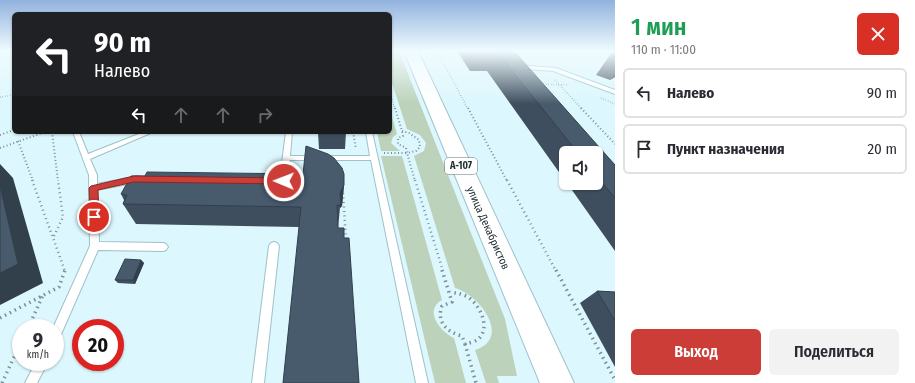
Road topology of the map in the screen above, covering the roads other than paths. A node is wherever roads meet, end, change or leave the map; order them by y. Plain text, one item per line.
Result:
1 (418, 69) edge
2 (511, 69) edge
3 (552, 69) edge
4 (523, 84) edge
5 (615, 92) edge
6 (77, 134) edge
7 (145, 134) edge
8 (289, 134) edge
9 (370, 134) edge
10 (378, 156) junction
11 (86, 158) junction
12 (286, 158) junction
13 (150, 179) edge
14 (268, 181) edge
15 (94, 188) junction
16 (95, 246) junction
17 (274, 246) dead end
18 (163, 247) dead end
19 (62, 319) edge
20 (37, 371) edge
21 (31, 383) edge
22 (258, 383) edge
23 (422, 383) edge
24 (557, 383) edge

1 - 24 main road, улица Декабристов / А-107
2 - 4 lane
3 - 5 lane
6 - 11 lane
7 - 11 lane
8 - 12 lane
9 - 10 lane
10 - 12 lane
10 - 23 lane
11 - 15 lane
12 - 14 lane
13 - 15 lane
15 - 16 lane
16 - 18 lane
16 - 19 lane
17 - 22 lane
20 - 21 lane

